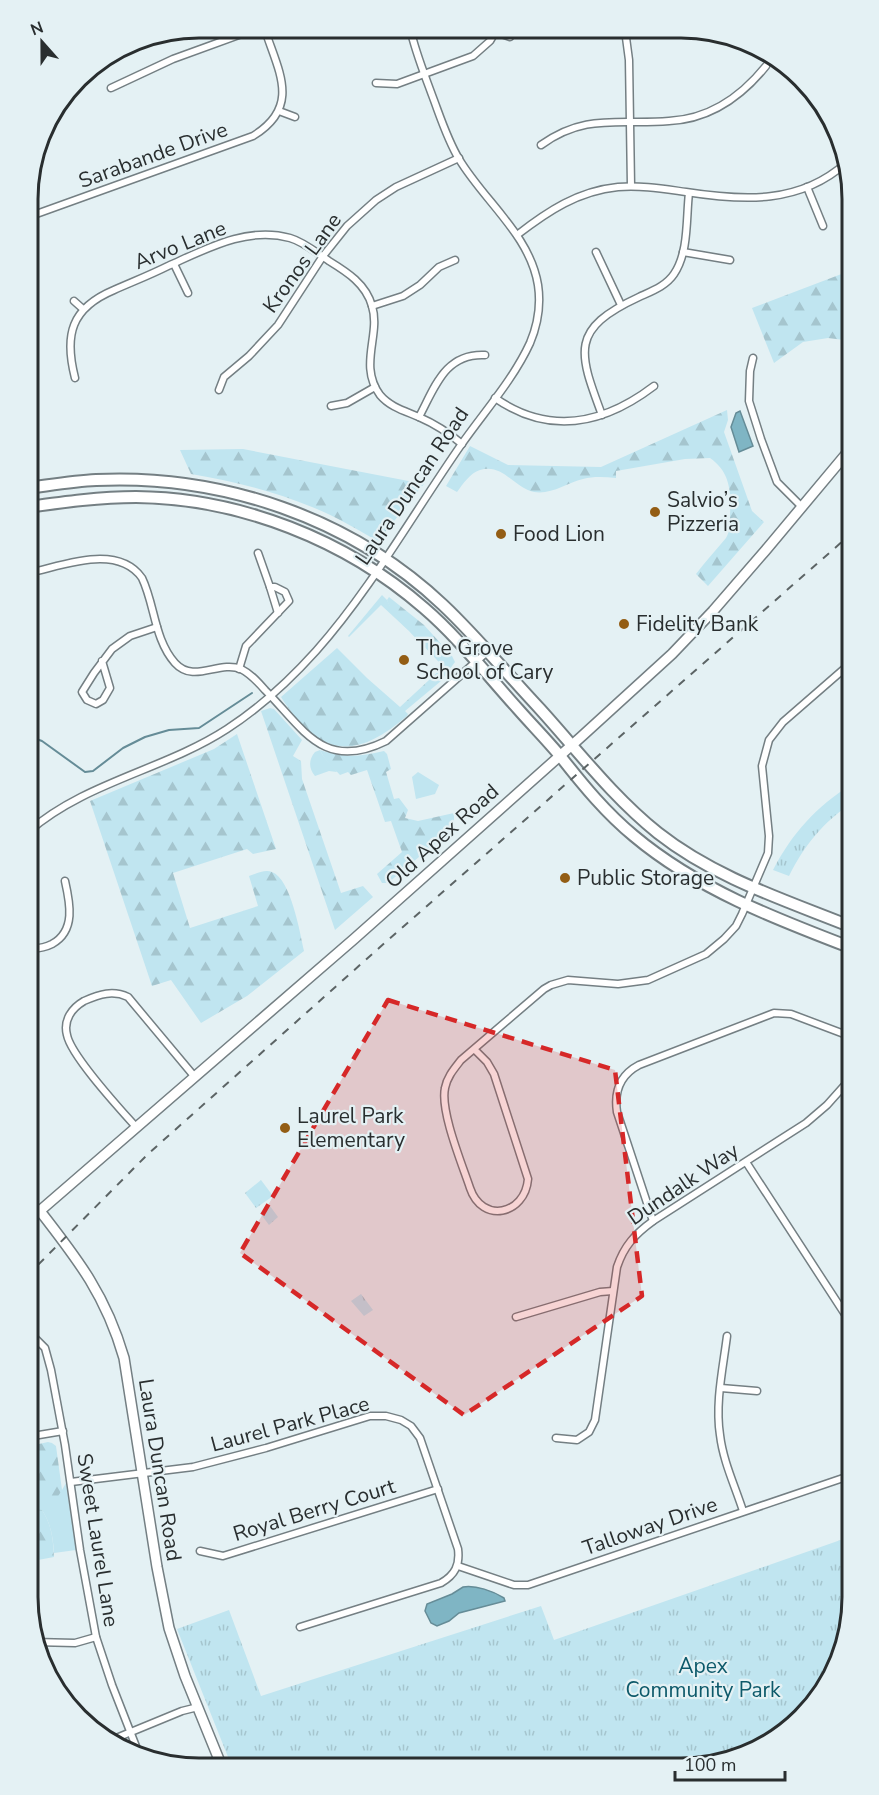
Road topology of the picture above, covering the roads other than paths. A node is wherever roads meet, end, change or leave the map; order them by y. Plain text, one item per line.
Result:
1 (233, 37) edge
2 (266, 37) edge
3 (413, 37) edge
4 (491, 37) edge
5 (626, 37) edge
6 (766, 66) dead end
7 (425, 75) junction
8 (376, 83) dead end
9 (111, 88) dead end
10 (279, 111) junction
11 (295, 117) dead end
12 (632, 121) junction
13 (541, 145) dead end
14 (459, 159) junction
15 (838, 169) edge
16 (631, 186) junction
17 (807, 187) junction
18 (689, 193) junction
19 (38, 213) edge
20 (823, 226) dead end
21 (517, 235) junction
22 (596, 252) dead end
23 (683, 252) junction
24 (323, 256) junction
25 (455, 260) dead end
26 (730, 260) dead end
27 (174, 264) junction
28 (188, 293) dead end
29 (74, 301) dead end
30 (621, 305) junction
31 (372, 306) junction
32 (83, 309) junction
33 (485, 355) dead end
34 (753, 358) dead end
35 (75, 378) dead end
36 (654, 386) dead end
37 (375, 387) junction
38 (219, 390) dead end
39 (495, 398) junction
40 (331, 406) dead end
41 (602, 415) junction
42 (419, 417) junction
43 (462, 444) junction
44 (842, 459) edge
45 (38, 487) edge
46 (38, 506) edge
47 (802, 507) junction
48 (258, 553) dead end
49 (384, 559) junction
50 (38, 571) edge
51 (376, 571) junction
52 (270, 587) junction
53 (279, 612) junction
54 (157, 627) junction
55 (487, 652) junction
56 (102, 661) junction
57 (476, 662) junction
58 (239, 669) junction
59 (842, 671) edge
60 (272, 696) junction
61 (572, 745) junction
62 (560, 756) junction
63 (38, 824) edge
64 (65, 882) dead end
65 (754, 888) junction
66 (746, 905) junction
67 (841, 923) edge
68 (841, 944) edge
69 (37, 948) edge
70 (841, 1033) edge
71 (475, 1050) junction
72 (194, 1076) junction
73 (841, 1088) edge
74 (136, 1127) junction
75 (746, 1162) junction
76 (37, 1208) edge
77 (40, 1211) junction
78 (37, 1213) edge
79 (653, 1221) junction
80 (613, 1291) junction
81 (841, 1308) edge
82 (516, 1317) dead end
83 (727, 1336) dead end
84 (37, 1340) edge
85 (721, 1388) junction
86 (757, 1391) dead end
87 (63, 1431) junction
88 (37, 1435) edge
89 (556, 1438) dead end
90 (143, 1473) junction
91 (841, 1479) edge
92 (71, 1482) junction
93 (438, 1489) junction
94 (743, 1511) junction
95 (200, 1551) dead end
96 (458, 1566) junction
97 (300, 1627) dead end
98 (96, 1637) junction
99 (44, 1642) edge
100 (198, 1707) junction
101 (130, 1732) junction
102 (119, 1737) edge
103 (134, 1744) edge
104 (218, 1758) edge

1 - 9 street
2 - 10 street
3 - 7 street, Laura Duncan Road
4 - 7 street
5 - 12 street
6 - 12 street
7 - 8 street
7 - 14 street, Laura Duncan Road
10 - 11 street
10 - 19 street, Sarabande Drive
12 - 13 street
12 - 16 street
14 - 21 street, Laura Duncan Road
14 - 24 street, Kronos Lane
15 - 17 street
16 - 18 street
16 - 21 street
17 - 18 street
17 - 20 street
18 - 23 street
21 - 39 street, Laura Duncan Road
22 - 30 street
23 - 26 street
23 - 30 street
24 - 27 street, Arvo Lane
24 - 31 street, Arvo Lane
24 - 38 street, Kronos Lane
25 - 31 street
27 - 28 street
27 - 32 street, Arvo Lane
29 - 32 street
30 - 41 street
31 - 37 street
32 - 35 street
33 - 42 street
34 - 47 street
36 - 41 street
37 - 40 street
37 - 42 street
39 - 41 street
39 - 43 street, Laura Duncan Road
42 - 43 street
43 - 49 street, Laura Duncan Road
44 - 47 main road, Old Apex Road
45 - 49 main road
46 - 51 main road
47 - 61 main road, Old Apex Road
48 - 52 street
49 - 51 street, Laura Duncan Road
49 - 55 main road
50 - 54 street
51 - 57 main road
51 - 60 street, Laura Duncan Road
52 - 53 street
52 - 53 street
53 - 58 street
54 - 56 street
54 - 58 street
55 - 57 street
55 - 61 main road
56 - 56 street
57 - 60 street
57 - 62 main road
58 - 60 street
59 - 65 street
60 - 63 street, Laura Duncan Road
61 - 62 main road, Old Apex Road
61 - 65 main road
62 - 66 main road
62 - 72 main road, Old Apex Road
64 - 69 street
65 - 66 street
65 - 67 main road
66 - 68 main road
66 - 71 street
70 - 79 street
71 - 71 street
72 - 74 main road, Old Apex Road
72 - 74 street
73 - 75 street, Dundalk Way
74 - 77 main road, Old Apex Road
75 - 79 street, Dundalk Way
75 - 81 street
76 - 77 street, Laura Duncan Road
77 - 78 main road, Old Apex Road
77 - 90 main road, Laura Duncan Road
79 - 80 street, Dundalk Way
80 - 82 street
80 - 89 street, Dundalk Way
83 - 85 street
84 - 87 street, Sweet Laurel Lane
85 - 86 street
85 - 94 street
87 - 88 street
87 - 92 street, Sweet Laurel Lane
90 - 92 street, Laurel Park Place
90 - 93 street, Laurel Park Place
90 - 100 main road, Laura Duncan Road
91 - 94 street, Talloway Drive
92 - 98 street, Sweet Laurel Lane
93 - 95 street, Royal Berry Court
93 - 96 street, Laurel Park Place
94 - 96 street, Talloway Drive
96 - 97 street
98 - 99 street
98 - 101 street, Sweet Laurel Lane
100 - 101 street
100 - 104 main road, Laura Duncan Road
101 - 102 street
101 - 103 street, Sweet Laurel Lane

